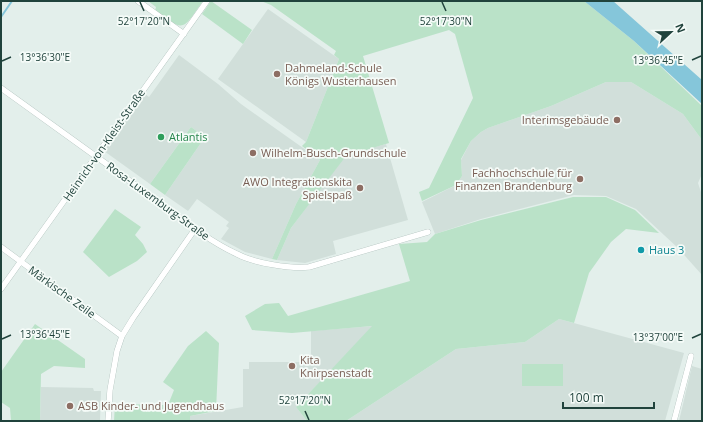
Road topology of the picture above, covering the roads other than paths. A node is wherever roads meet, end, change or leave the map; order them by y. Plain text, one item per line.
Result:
1 (138, 1) edge
2 (207, 1) edge
3 (184, 34) junction
4 (1, 88) edge
5 (96, 157) junction
6 (195, 229) junction
7 (428, 232) dead end
8 (1, 247) edge
9 (21, 262) junction
10 (1, 289) edge
11 (122, 336) junction
12 (691, 356) dead end
13 (108, 421) edge
14 (674, 421) edge

1 - 3 street
2 - 3 street, Heinrich-von-Kleist-Straße
3 - 5 street, Heinrich-von-Kleist-Straße
4 - 5 street, Rosa-Luxemburg-Straße
5 - 6 street, Rosa-Luxemburg-Straße
5 - 9 street, Heinrich-von-Kleist-Straße
6 - 7 street, Rosa-Luxemburg-Straße
6 - 11 street
8 - 9 street, Märkische Zeile
9 - 10 street, Heinrich-von-Kleist-Straße
9 - 11 street, Märkische Zeile
11 - 13 street
12 - 14 street

